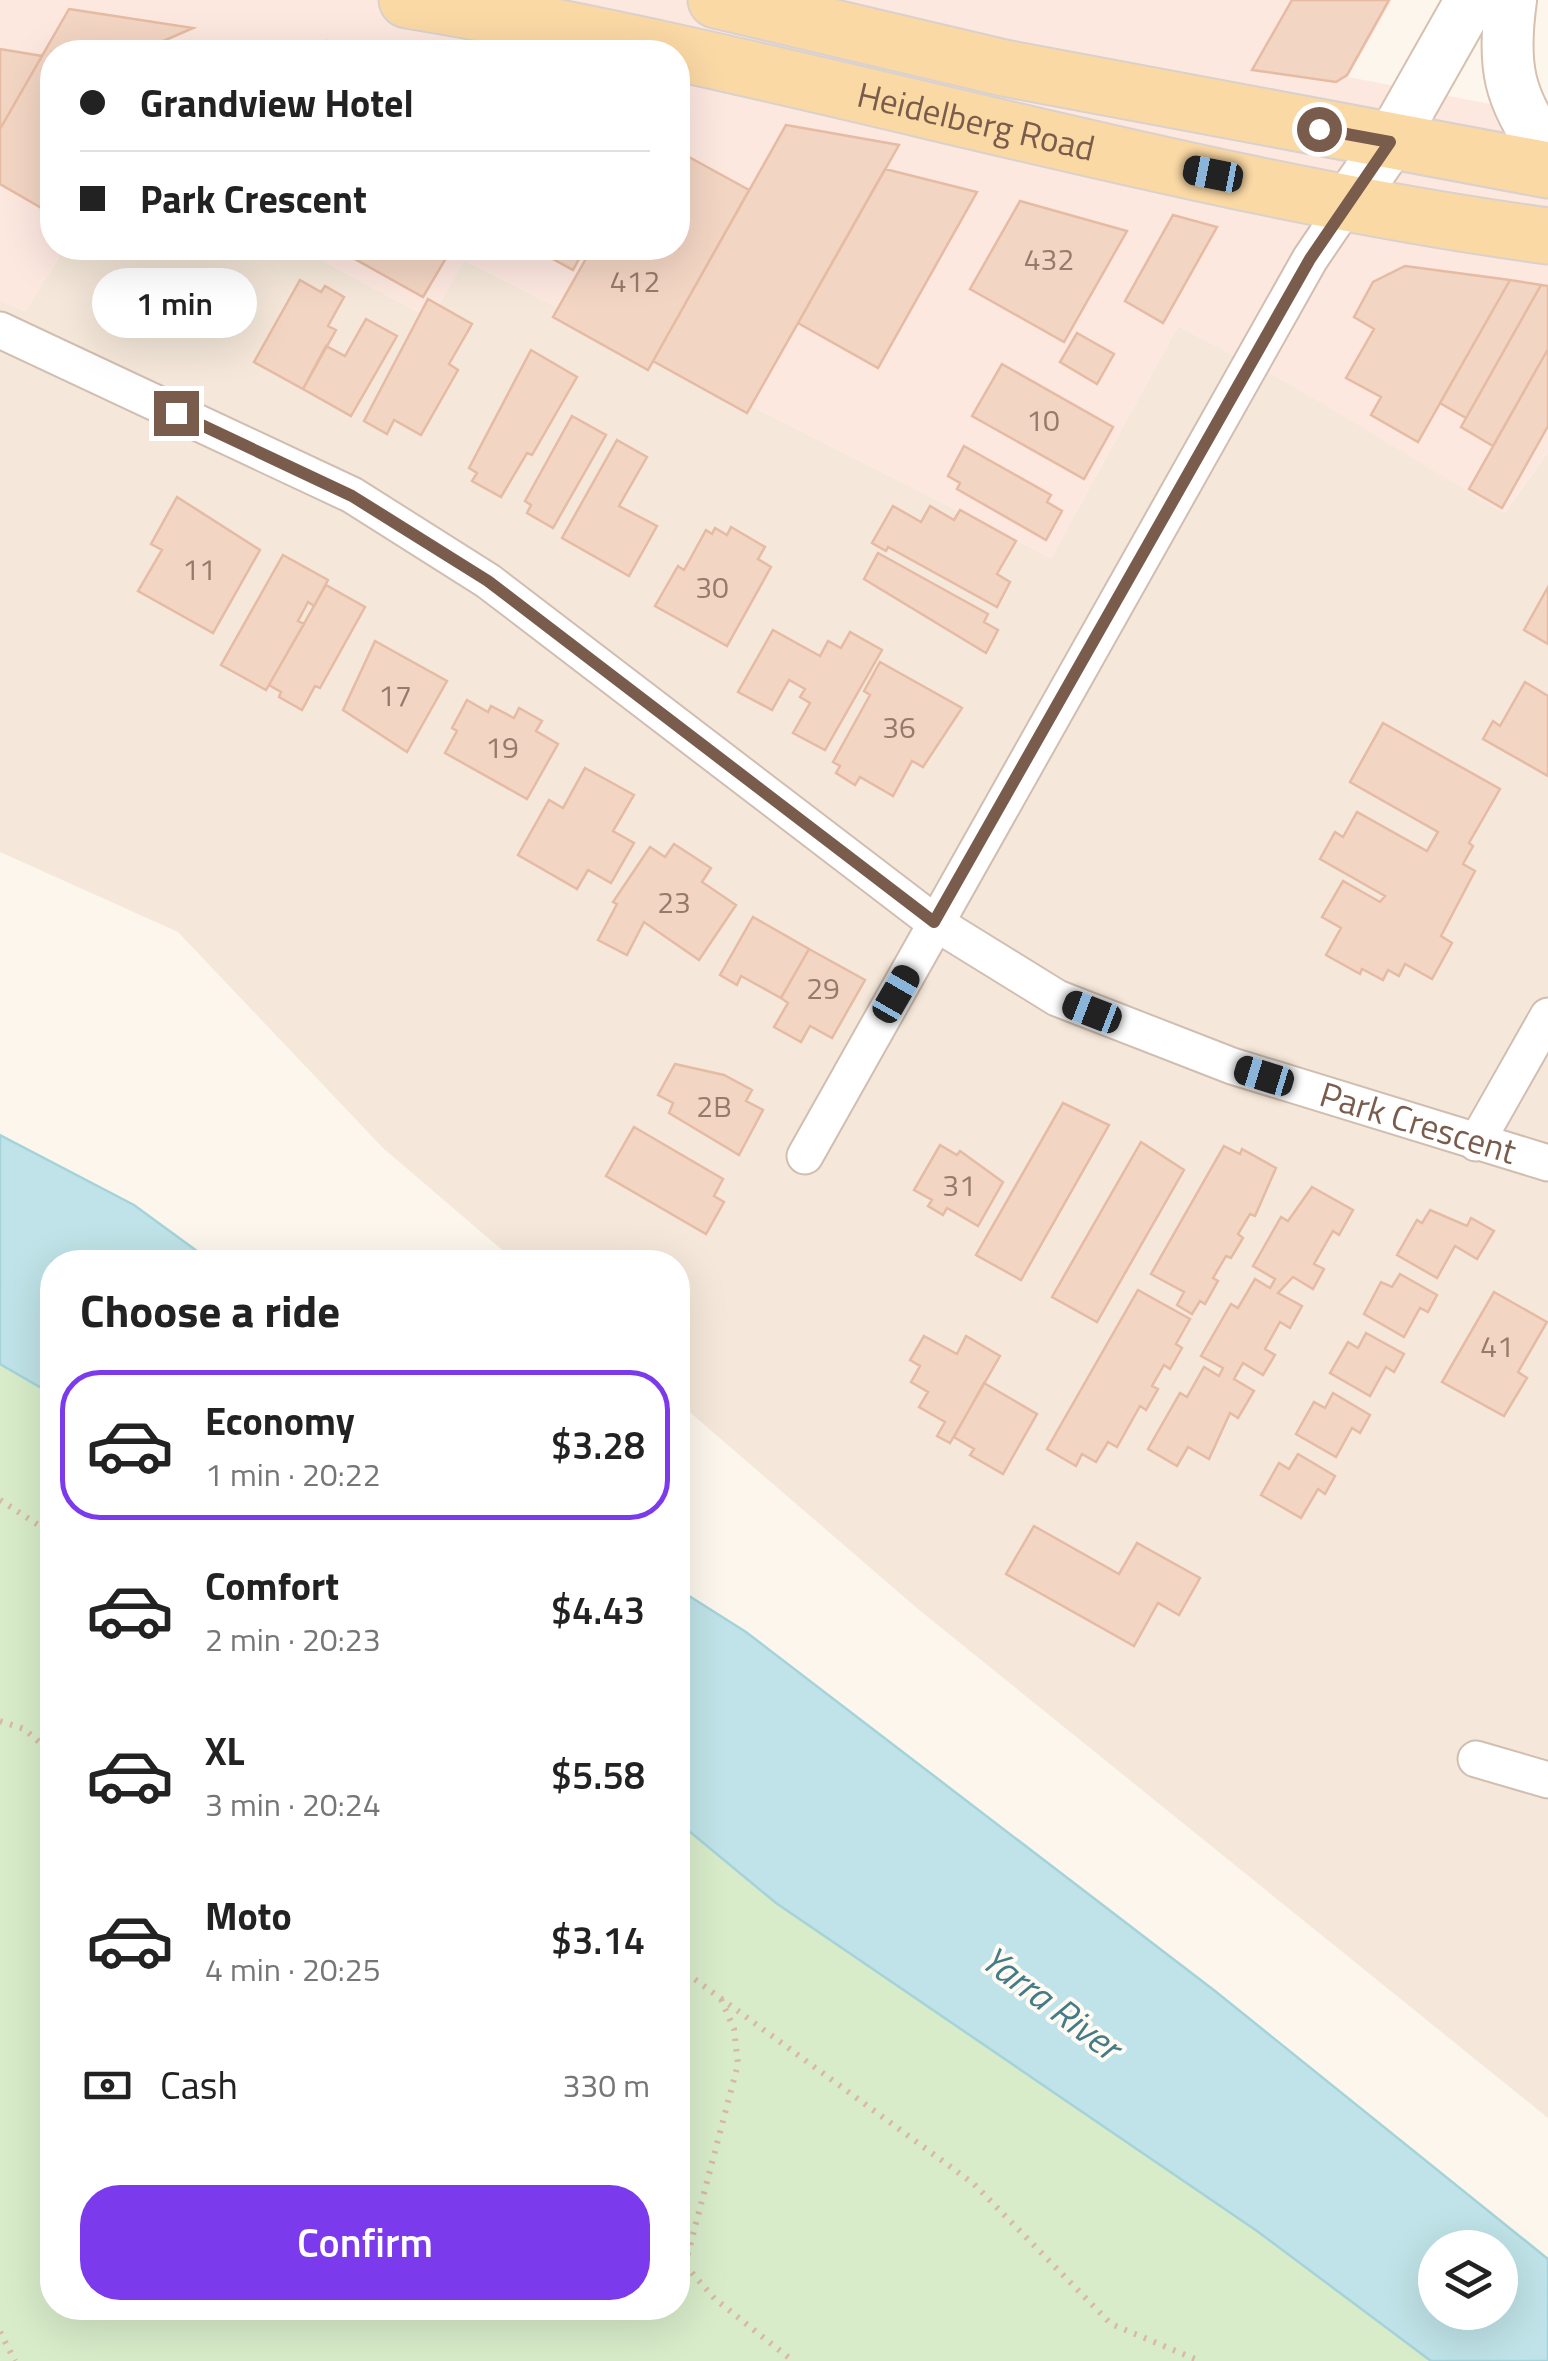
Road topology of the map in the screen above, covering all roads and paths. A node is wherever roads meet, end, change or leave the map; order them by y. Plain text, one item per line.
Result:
1 (407, 0) edge
2 (1471, 0) edge
3 (1511, 0) edge
4 (753, 4) edge
5 (843, 15) edge
6 (612, 40) edge
7 (690, 55) edge
8 (1390, 142) junction
9 (1548, 152) edge
10 (1548, 170) edge
11 (1350, 200) junction
12 (1548, 236) edge
13 (0, 330) edge
14 (934, 922) junction
15 (1548, 1016) edge
16 (1476, 1143) junction
17 (804, 1156) dead end
18 (1548, 1164) edge
19 (0, 1500) edge
20 (40, 1526) edge
21 (0, 1720) edge
22 (40, 1743) edge
23 (1476, 1759) dead end
24 (1548, 1780) edge
25 (690, 1976) edge
26 (718, 1994) junction
27 (690, 2246) edge
28 (690, 2271) edge
29 (0, 2332) edge
30 (14, 2361) edge
31 (793, 2361) edge
32 (1200, 2361) edge

1 - 6 main road, Heidelberg Road
2 - 8 main road
3 - 9 main road
4 - 5 main road, Heidelberg Road
5 - 8 main road, Heidelberg Road
7 - 11 main road, Heidelberg Road
8 - 10 main road, Heidelberg Road
8 - 11 main road
11 - 12 main road, Heidelberg Road
11 - 14 street
13 - 14 street, Park Crescent
14 - 16 street, Park Crescent
14 - 17 street
15 - 16 street
16 - 18 street, Park Crescent
19 - 20 path
21 - 22 path
23 - 24 street
25 - 26 path
26 - 27 path
26 - 32 path
28 - 31 path
29 - 30 path

